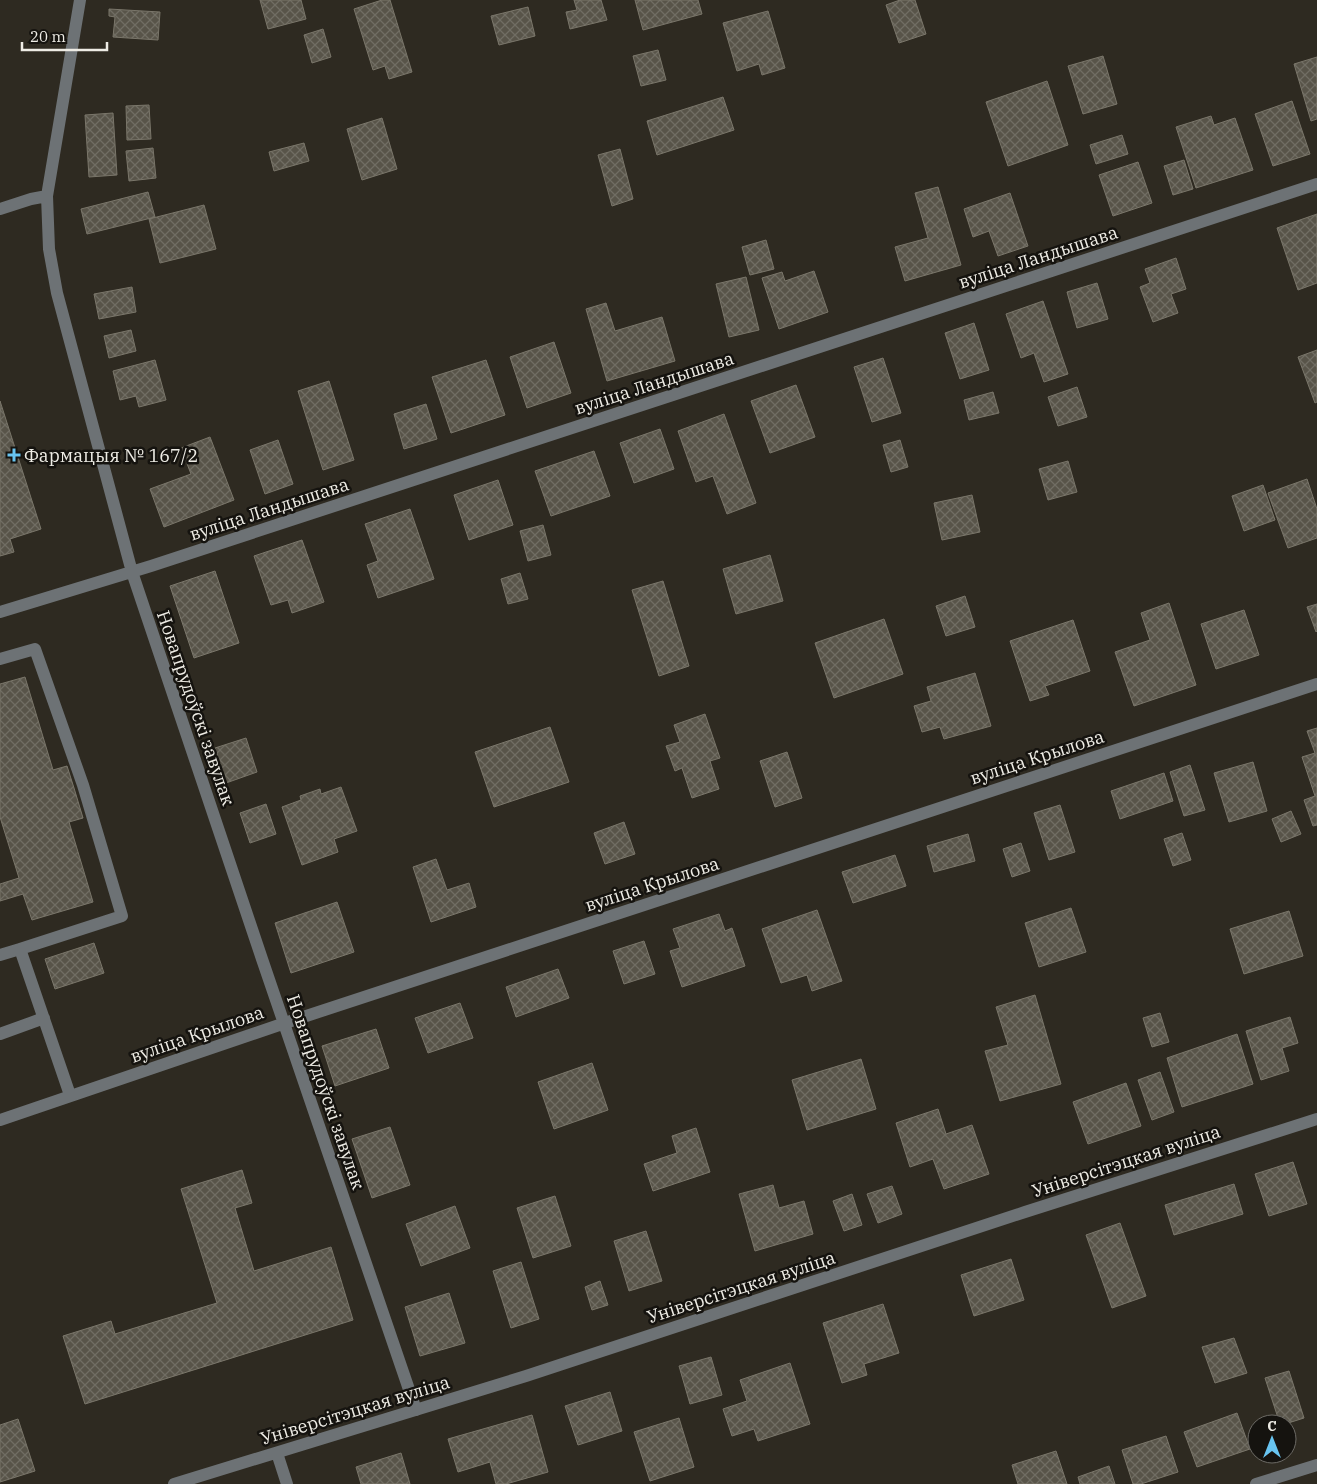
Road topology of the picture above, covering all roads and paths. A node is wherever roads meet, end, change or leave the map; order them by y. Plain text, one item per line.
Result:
1 (80, 0) edge
2 (1317, 184) edge
3 (46, 196) junction
4 (0, 209) edge
5 (132, 572) junction
6 (0, 612) edge
7 (0, 659) edge
8 (1317, 684) edge
9 (20, 948) junction
10 (0, 955) edge
11 (44, 1018) junction
12 (285, 1023) junction
13 (0, 1034) edge
14 (70, 1095) junction
15 (1317, 1119) edge
16 (0, 1120) edge
17 (416, 1410) junction
18 (277, 1453) junction
19 (1317, 1464) edge
20 (174, 1484) edge
21 (287, 1484) edge
22 (1256, 1484) edge

1 - 3 street, Новапрудоўскі завулак
2 - 5 street, вуліца Ландышава
3 - 4 street
3 - 5 street, Новапрудоўскі завулак
5 - 6 street, вуліца Ландышава
5 - 12 street, Новапрудоўскі завулак
7 - 9 street
8 - 12 street, вуліца Крылова
9 - 10 street
9 - 11 street
11 - 13 street
11 - 14 street
12 - 14 street, вуліца Крылова
12 - 17 street, Новапрудоўскі завулак
14 - 16 street, вуліца Крылова
15 - 17 street, Універсітэцкая вуліца
17 - 18 street, Універсітэцкая вуліца
18 - 20 street, Універсітэцкая вуліца
18 - 21 street
19 - 22 street

